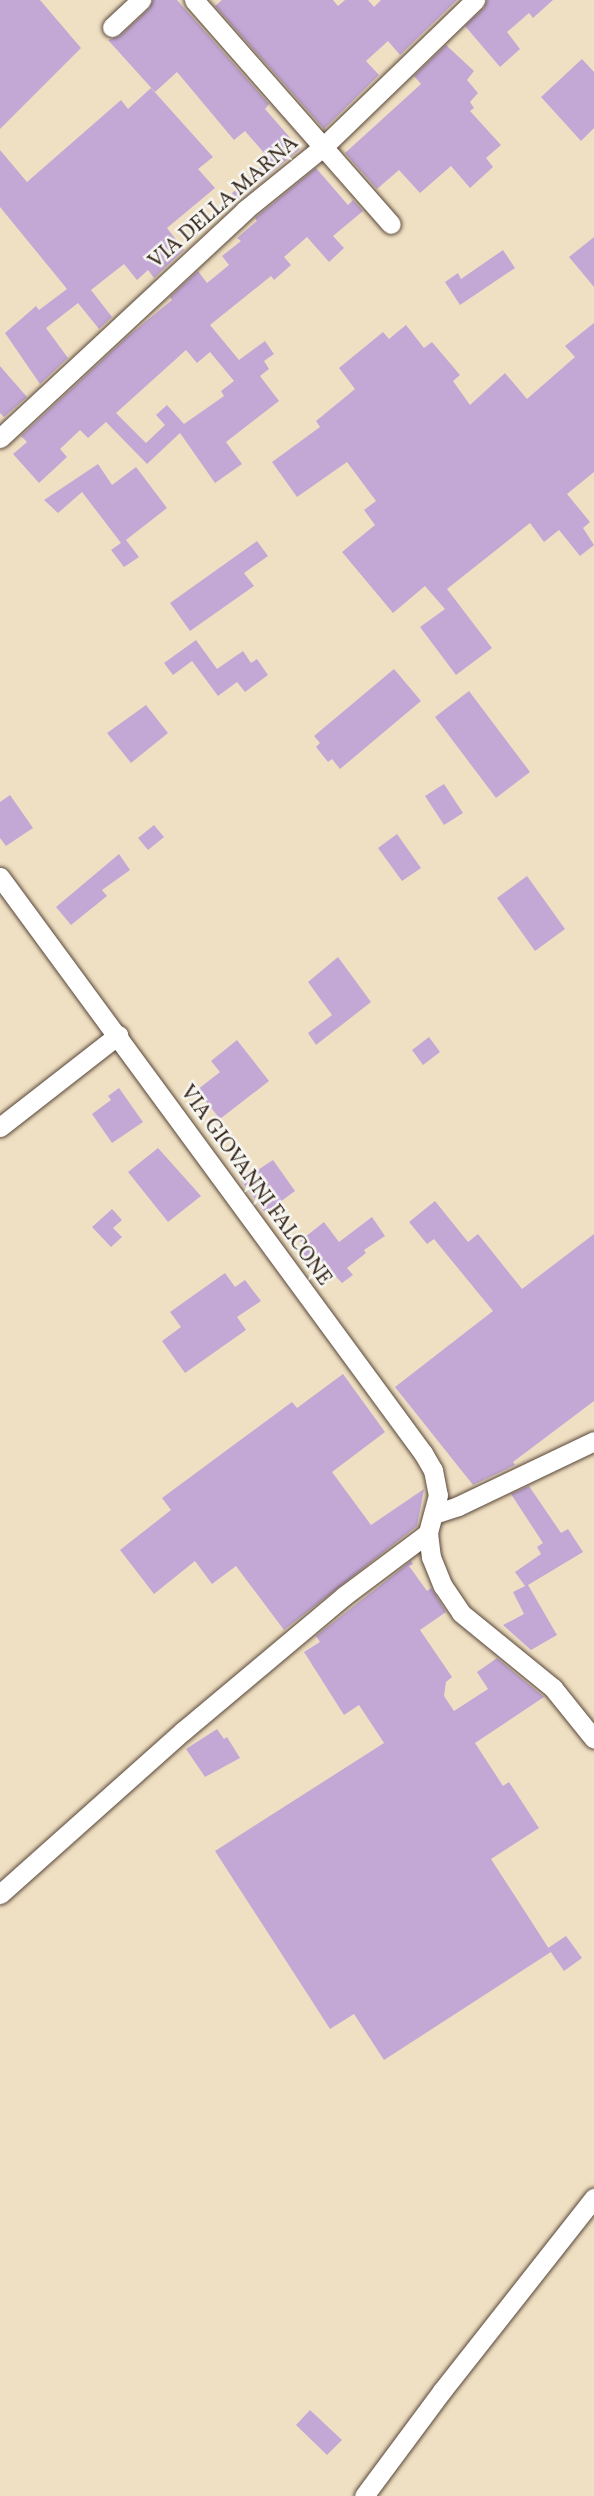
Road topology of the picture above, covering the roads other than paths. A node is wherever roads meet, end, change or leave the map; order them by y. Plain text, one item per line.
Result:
1 (141, 0) edge
2 (194, 0) edge
3 (475, 0) edge
4 (111, 27) dead end
5 (324, 146) junction
6 (391, 224) dead end
7 (0, 438) edge
8 (0, 877) edge
9 (118, 1035) junction
10 (0, 1127) edge
11 (594, 1441) edge
12 (434, 1514) junction
13 (428, 1533) junction
14 (594, 1739) edge
15 (0, 1894) edge
16 (594, 2198) edge
17 (364, 2496) edge

1 - 4 street
2 - 5 street
3 - 5 street, VIA DELLA MARNA
5 - 6 street
5 - 7 street, VIA DELLA MARNA
8 - 9 street, VIA GIOVANNI FALCONE
9 - 10 street
9 - 12 street, VIA GIOVANNI FALCONE
11 - 12 street
12 - 13 street, VIA GIOVANNI FALCONE
13 - 14 street
13 - 15 street
16 - 17 street

